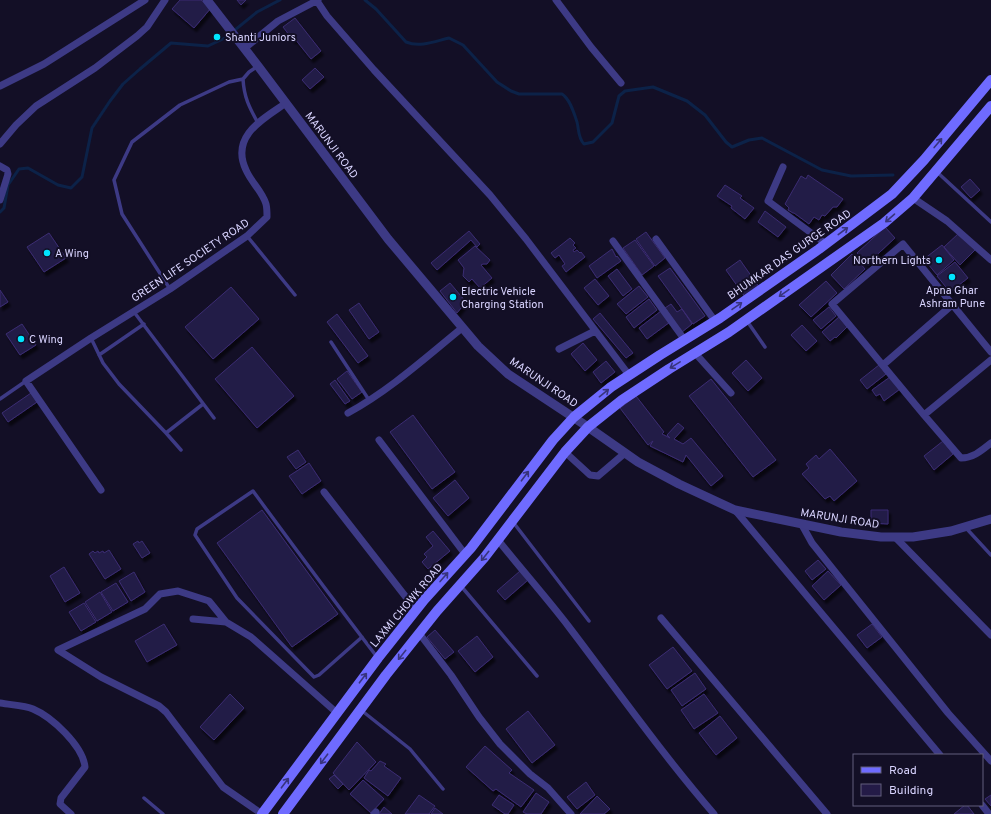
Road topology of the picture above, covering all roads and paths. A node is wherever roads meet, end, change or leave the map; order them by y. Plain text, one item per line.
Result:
1 (145, 0) edge
2 (165, 0) edge
3 (207, 0) edge
4 (317, 0) edge
5 (556, 0) edge
6 (245, 48) junction
7 (258, 66) junction
8 (243, 78) junction
9 (991, 80) edge
10 (621, 83) dead end
11 (0, 86) edge
12 (286, 103) junction
13 (991, 106) edge
14 (258, 122) junction
15 (0, 144) edge
16 (0, 166) edge
17 (784, 167) dead end
18 (936, 171) junction
19 (892, 194) junction
20 (913, 198) junction
21 (0, 200) edge
22 (903, 206) junction
23 (991, 222) edge
24 (247, 236) junction
25 (656, 239) dead end
26 (613, 242) dead end
27 (823, 246) junction
28 (991, 260) edge
29 (828, 262) junction
30 (170, 289) junction
31 (295, 295) dead end
32 (952, 305) junction
33 (134, 312) junction
34 (746, 320) junction
35 (714, 321) junction
36 (144, 324) junction
37 (462, 328) junction
38 (595, 331) junction
39 (724, 335) junction
40 (90, 338) junction
41 (684, 340) junction
42 (331, 342) dead end
43 (765, 347) dead end
44 (559, 349) dead end
45 (991, 352) edge
46 (695, 353) junction
47 (99, 355) junction
48 (991, 360) edge
49 (883, 365) junction
50 (629, 375) junction
51 (26, 381) junction
52 (731, 393) dead end
53 (0, 399) edge
54 (370, 401) junction
55 (203, 404) junction
56 (348, 413) dead end
57 (924, 415) junction
58 (574, 417) junction
59 (214, 418) dead end
60 (588, 427) junction
61 (166, 433) junction
62 (379, 440) dead end
63 (991, 443) edge
64 (181, 450) dead end
65 (565, 452) junction
66 (625, 452) junction
67 (101, 490) dead end
68 (324, 492) dead end
69 (735, 510) junction
70 (991, 519) edge
71 (512, 521) junction
72 (802, 524) junction
73 (965, 527) junction
74 (895, 537) junction
75 (498, 540) junction
76 (465, 554) junction
77 (991, 554) edge
78 (460, 585) junction
79 (416, 610) junction
80 (661, 618) dead end
81 (192, 619) dead end
82 (589, 621) dead end
83 (226, 622) junction
84 (403, 626) junction
85 (991, 634) edge
86 (417, 636) junction
87 (362, 637) junction
88 (378, 658) junction
89 (537, 676) dead end
90 (0, 703) edge
91 (360, 710) junction
92 (337, 713) junction
93 (939, 754) edge
94 (991, 761) edge
95 (444, 789) dead end
96 (144, 798) dead end
97 (983, 806) edge
98 (264, 811) edge
99 (71, 814) edge
100 (163, 814) edge
101 (280, 814) edge
102 (283, 814) edge
103 (571, 814) edge
104 (714, 814) edge
105 (827, 814) edge
106 (989, 814) edge

1 - 11 street
2 - 15 street
3 - 6 street, MARUNJI ROAD
4 - 6 street
4 - 38 street
5 - 10 street
6 - 7 street, MARUNJI ROAD
7 - 8 lane
7 - 12 street, MARUNJI ROAD
8 - 14 lane
8 - 30 lane
19 -> 9 main road, BHUMKAR DAS GURGE ROAD
12 - 14 street, GREEN LIFE SOCIETY ROAD
12 - 37 street, MARUNJI ROAD
13 - 18 main road
14 - 24 street, GREEN LIFE SOCIETY ROAD
16 - 21 street
17 - 27 street
18 - 20 main road
18 - 23 lane
19 - 22 main road
27 -> 19 main road, BHUMKAR DAS GURGE ROAD
20 - 22 main road
20 - 28 street
22 -> 29 main road
24 - 30 street, GREEN LIFE SOCIETY ROAD
24 - 31 lane
25 - 35 street
26 - 41 street
27 - 29 main road
35 -> 27 main road, BHUMKAR DAS GURGE ROAD
29 -> 34 main road
30 - 33 street, GREEN LIFE SOCIETY ROAD
32 - 45 street
32 - 49 street
32 - 49 street
33 - 36 lane
33 - 40 street, GREEN LIFE SOCIETY ROAD
34 - 39 main road
34 - 43 lane
35 - 39 main road
35 - 41 main road, BHUMKAR DAS GURGE ROAD
36 - 47 lane
36 - 55 lane
37 - 54 street
37 - 58 street, MARUNJI ROAD
38 - 44 street
38 - 50 street
39 - 46 main road
40 - 47 lane
40 - 51 street, GREEN LIFE SOCIETY ROAD
41 - 50 main road, BHUMKAR DAS GURGE ROAD
42 - 54 lane
46 - 52 street
46 -> 60 main road
47 - 61 lane
48 - 57 street
49 - 57 street
58 -> 50 main road, BHUMKAR DAS GURGE ROAD
51 - 53 lane
51 - 67 street
54 - 56 street
55 - 59 lane
55 - 61 lane
57 - 63 street
58 - 60 street, MARUNJI ROAD
76 -> 58 main road, LAXMI CHOWK ROAD
60 - 65 main road
60 - 66 street, MARUNJI ROAD
61 - 64 lane
62 - 76 street
65 - 66 street
65 - 71 main road
66 - 69 street, MARUNJI ROAD
68 - 79 street
69 - 72 street, MARUNJI ROAD
69 - 93 street
70 - 73 street, MARUNJI ROAD
71 - 75 main road
71 - 82 lane
72 - 74 street, MARUNJI ROAD
72 - 94 street
73 - 74 street, MARUNJI ROAD
73 - 77 lane
74 - 85 street
75 -> 78 main road
75 - 104 street
79 -> 76 main road, LAXMI CHOWK ROAD
78 - 86 main road
78 - 89 lane
79 - 84 main road, LAXMI CHOWK ROAD
80 - 105 street
81 - 83 street
83 - 92 street
83 - 98 street
84 - 86 main road
84 - 88 main road, LAXMI CHOWK ROAD
86 -> 91 main road
86 - 103 street
87 - 87 lane
87 - 88 lane
92 -> 88 main road, LAXMI CHOWK ROAD
90 - 99 street
91 - 95 lane
91 -> 102 main road
98 -> 92 main road, LAXMI CHOWK ROAD
96 - 100 lane
97 - 106 street
98 - 101 main road

